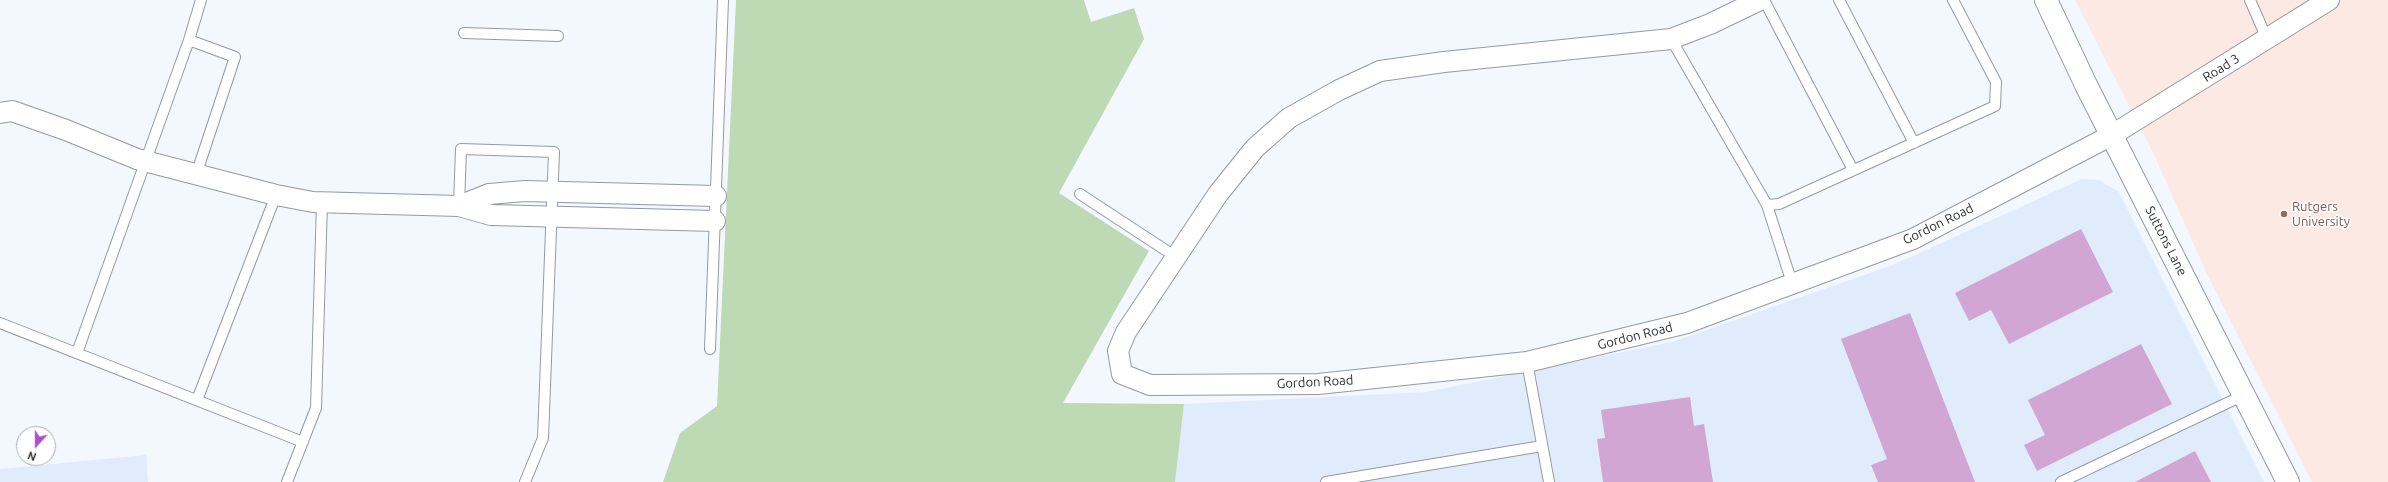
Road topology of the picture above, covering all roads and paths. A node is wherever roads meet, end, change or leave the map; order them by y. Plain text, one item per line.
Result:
1 (201, 0) edge
2 (723, 0) edge
3 (1760, 0) edge
4 (1764, 0) edge
5 (1839, 0) edge
6 (1953, 0) edge
7 (2046, 0) edge
8 (2250, 0) edge
9 (2329, 0) edge
10 (464, 33) dead end
11 (558, 36) dead end
12 (2267, 38) junction
13 (1671, 39) junction
14 (189, 40) junction
15 (0, 113) edge
16 (2112, 135) junction
17 (1914, 143) junction
18 (146, 161) junction
19 (1854, 170) junction
20 (196, 175) junction
21 (552, 191) junction
22 (1080, 194) dead end
23 (276, 195) junction
24 (716, 196) junction
25 (322, 202) junction
26 (1767, 205) junction
27 (459, 206) junction
28 (552, 217) junction
29 (715, 222) junction
30 (1176, 257) junction
31 (1792, 283) junction
32 (0, 323) edge
33 (710, 349) dead end
34 (77, 353) junction
35 (1527, 362) junction
36 (2244, 395) junction
37 (197, 400) junction
38 (303, 442) junction
39 (1542, 446) junction
40 (287, 482) edge
41 (525, 482) edge
42 (1326, 482) edge
43 (1549, 482) edge
44 (2061, 482) edge
45 (2288, 482) edge

1 - 14 lane
2 - 24 lane
3 - 13 street
4 - 19 lane
5 - 17 lane
6 - 17 lane
7 - 16 street, Suttons Lane
8 - 12 lane
9 - 12 street, Road 3
10 - 11 lane
12 - 16 street, Road 3
13 - 26 lane
13 - 30 street
14 - 18 lane
14 - 20 lane
15 - 18 street
16 - 31 street, Gordon Road
16 - 36 street, Suttons Lane
17 - 19 lane
18 - 20 street
18 - 34 lane
19 - 26 lane
20 - 23 street
21 - 24 street
21 - 27 street
21 - 27 lane
21 - 28 lane
22 - 30 lane
23 - 25 street
23 - 37 lane
24 - 29 lane
25 - 27 street
25 - 38 lane
26 - 31 lane
27 - 28 street
28 - 29 street
28 - 41 lane
29 - 33 lane
30 - 35 street, Gordon Road
31 - 35 street, Gordon Road
32 - 34 lane
34 - 37 lane
35 - 39 lane
36 - 44 lane
36 - 45 street, Suttons Lane
37 - 38 lane
38 - 40 lane
39 - 42 lane
39 - 43 lane

